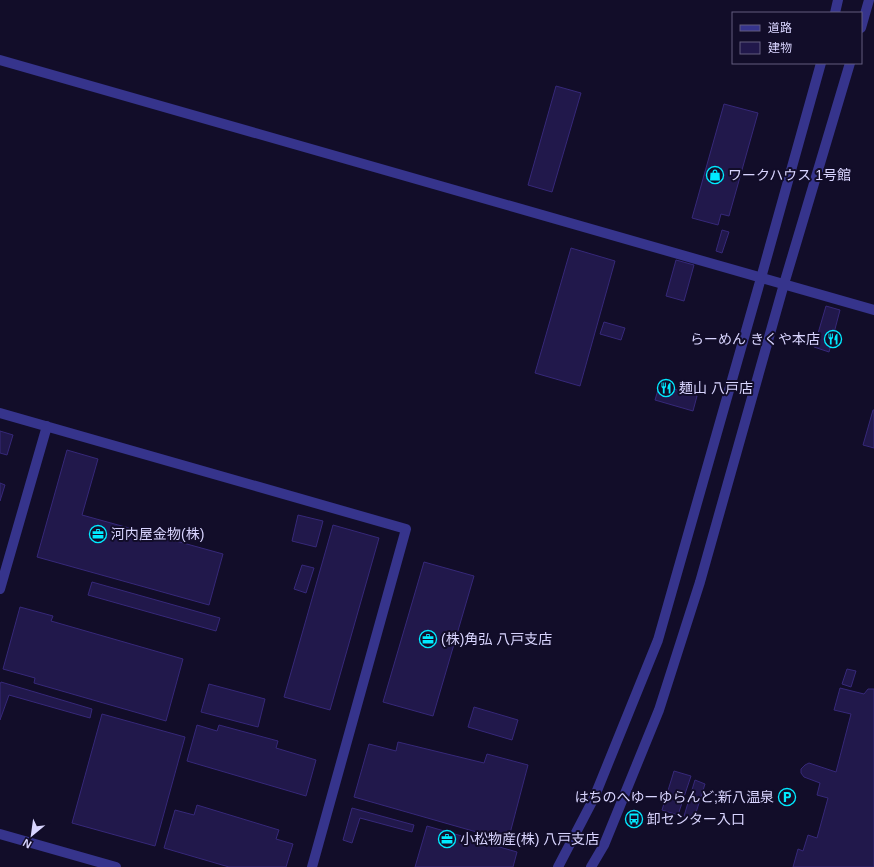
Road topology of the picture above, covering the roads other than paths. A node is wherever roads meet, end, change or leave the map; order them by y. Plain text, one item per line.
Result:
1 (838, 0) edge
2 (869, 0) edge
3 (834, 12) edge
4 (862, 24) edge
5 (0, 60) edge
6 (821, 64) edge
7 (850, 64) edge
8 (761, 278) junction
9 (784, 284) junction
10 (874, 310) edge
11 (0, 413) edge
12 (46, 426) junction
13 (0, 589) edge
14 (0, 834) edge
15 (116, 867) edge
16 (312, 867) edge
17 (558, 867) edge
18 (592, 867) edge

1 - 3 street
2 - 4 street
5 - 8 street
6 - 8 street
7 - 9 street
8 - 9 street
8 - 17 street
9 - 10 street
9 - 18 street
11 - 12 street
12 - 13 street
12 - 16 street
14 - 15 street

